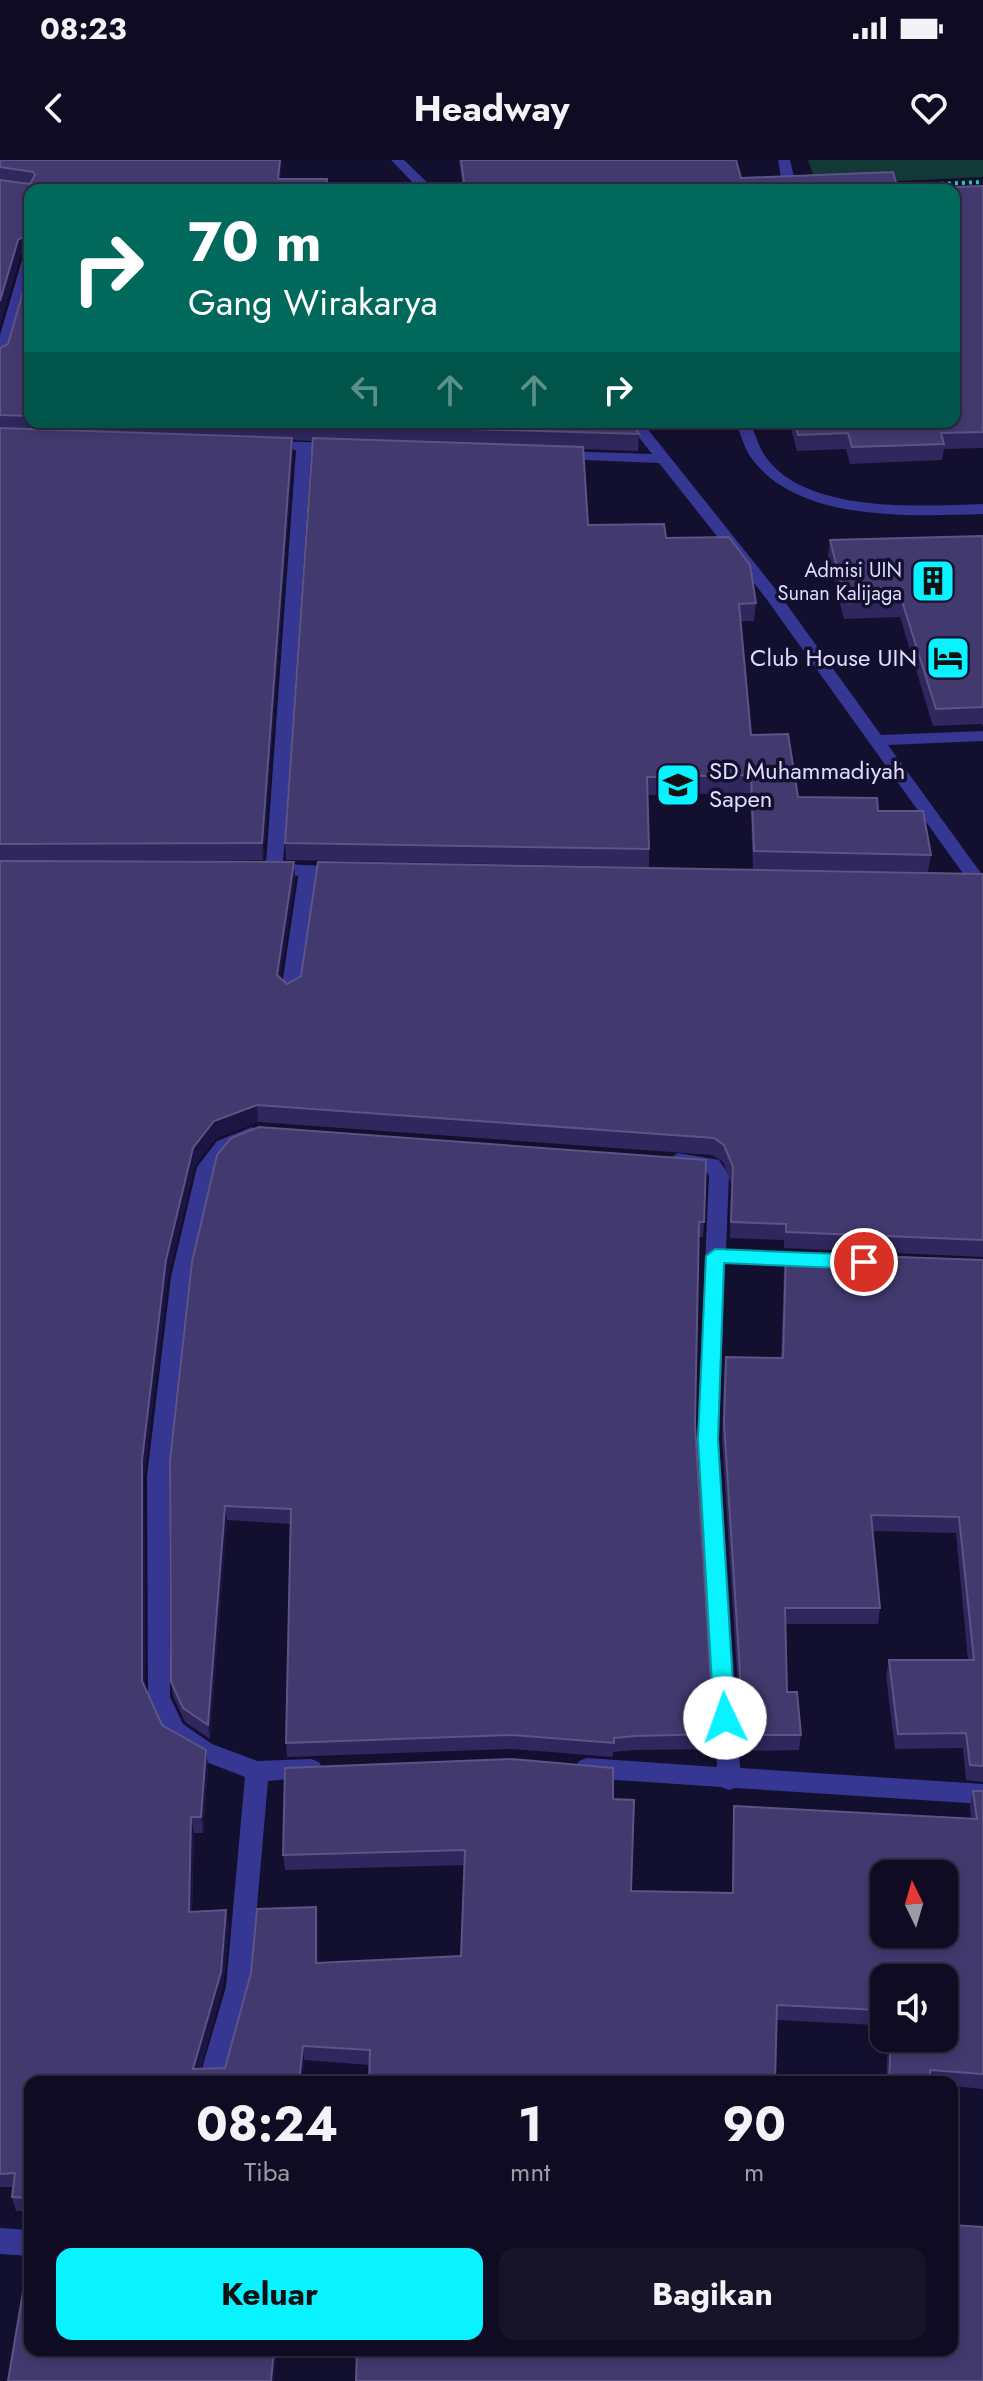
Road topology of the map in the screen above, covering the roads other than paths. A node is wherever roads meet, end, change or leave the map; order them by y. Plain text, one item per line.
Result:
1 (397, 160) edge
2 (784, 160) edge
3 (422, 184) edge
4 (789, 184) edge
5 (24, 277) edge
6 (0, 359) edge
7 (639, 428) edge
8 (744, 428) edge
9 (259, 444) edge
10 (304, 446) junction
11 (351, 447) edge
12 (537, 454) edge
13 (663, 459) junction
14 (983, 509) edge
15 (983, 736) edge
16 (876, 740) junction
17 (244, 869) edge
18 (274, 869) junction
19 (308, 871) junction
20 (356, 872) edge
21 (948, 881) edge
22 (980, 882) edge
23 (290, 992) edge
24 (274, 1133) edge
25 (663, 1159) edge
26 (715, 1256) junction
27 (825, 1260) edge
28 (558, 1766) edge
29 (336, 1768) edge
30 (257, 1771) junction
31 (729, 1780) junction
32 (983, 1794) edge
33 (213, 2076) edge
34 (0, 2241) edge
35 (24, 2243) edge

1 - 3 street
2 - 4 street
5 - 6 street
7 - 13 street
8 - 14 street
9 - 10 street
10 - 11 street
10 - 18 street
12 - 13 street
13 - 16 street
15 - 16 street
16 - 22 street
17 - 18 street
18 - 19 street
19 - 20 street
19 - 23 street
21 - 22 street
24 - 30 street
25 - 26 street
26 - 27 street
26 - 31 street
28 - 31 street
29 - 30 street
30 - 33 street
31 - 32 street
34 - 35 street

